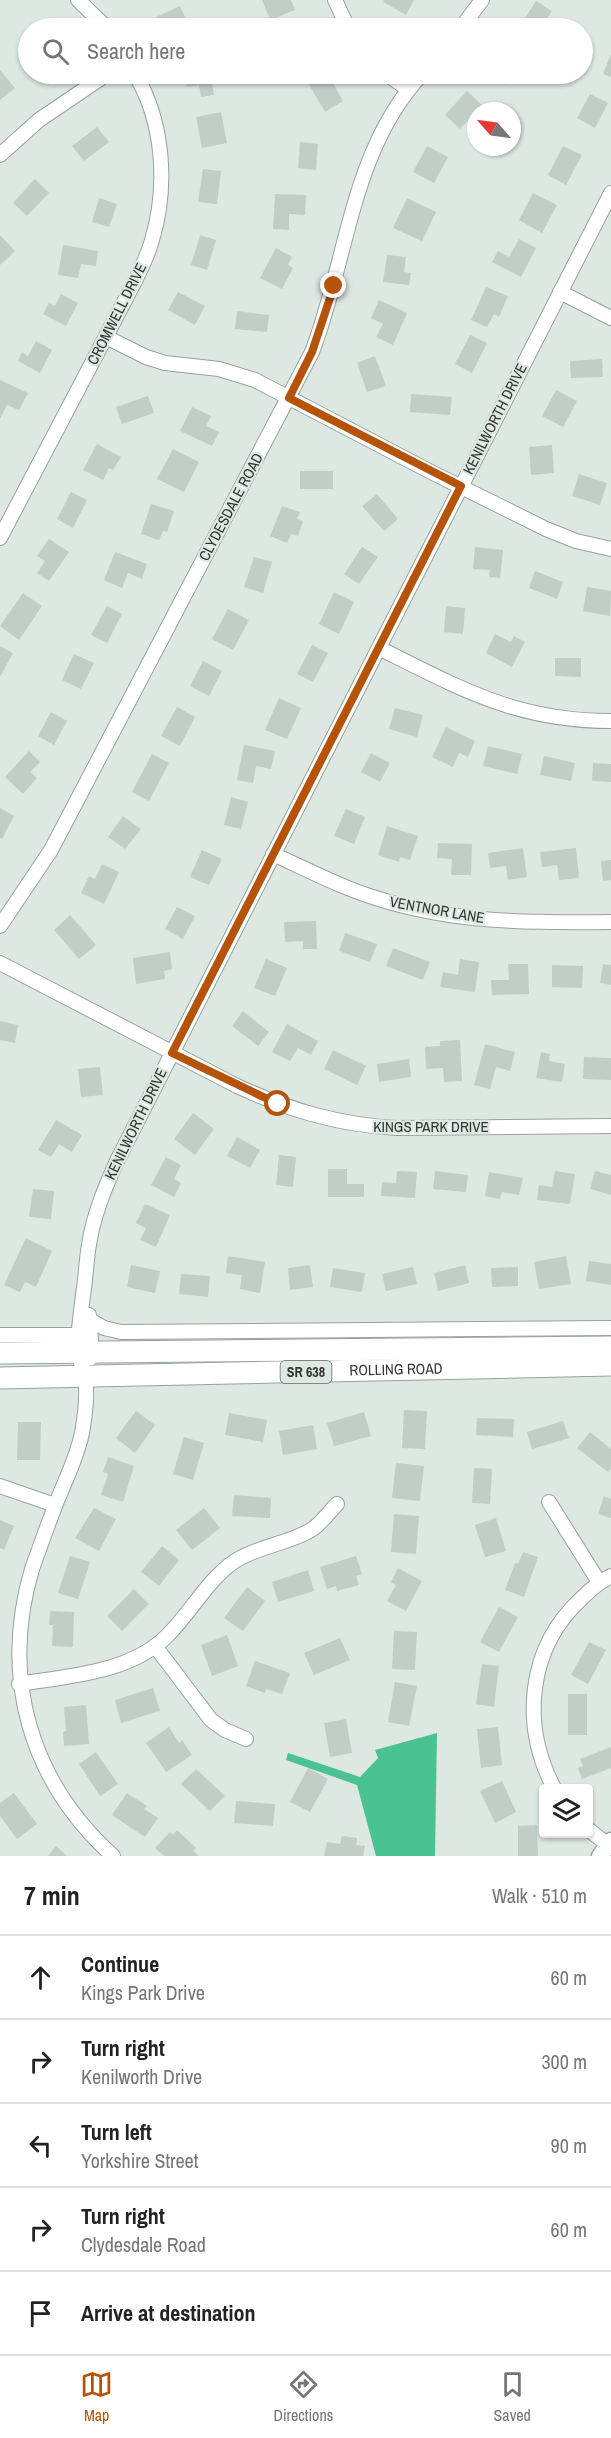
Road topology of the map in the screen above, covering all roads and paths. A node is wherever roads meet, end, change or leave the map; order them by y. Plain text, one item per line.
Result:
1 (78, 0) edge
2 (335, 0) edge
3 (482, 0) edge
4 (97, 18) edge
5 (343, 18) edge
6 (468, 18) edge
7 (92, 84) edge
8 (140, 84) edge
9 (401, 84) edge
10 (413, 84) edge
11 (408, 89) junction
12 (0, 155) edge
13 (611, 193) edge
14 (560, 292) junction
15 (611, 318) edge
16 (106, 337) junction
17 (289, 398) junction
18 (461, 486) junction
19 (0, 538) edge
20 (611, 549) edge
21 (379, 648) junction
22 (611, 721) edge
23 (273, 854) junction
24 (611, 922) edge
25 (0, 926) edge
26 (0, 963) edge
27 (172, 1053) junction
28 (611, 1126) edge
29 (83, 1296) junction
30 (90, 1320) junction
31 (611, 1328) edge
32 (0, 1335) edge
33 (83, 1346) junction
34 (611, 1347) edge
35 (0, 1353) edge
36 (611, 1365) edge
37 (85, 1377) junction
38 (0, 1378) edge
39 (0, 1486) edge
40 (549, 1502) dead end
41 (337, 1504) dead end
42 (55, 1505) junction
43 (605, 1579) edge
44 (155, 1646) junction
45 (19, 1684) junction
46 (246, 1739) dead end
47 (552, 1784) edge
48 (593, 1834) edge
49 (606, 1847) edge
50 (113, 1856) edge

1 - 4 street
2 - 5 street
3 - 6 street
7 - 12 street
8 - 16 street, CROMWELL DRIVE
9 - 11 street
10 - 11 street, CLYDESDALE ROAD
11 - 17 street, CLYDESDALE ROAD
13 - 14 street, KENILWORTH DRIVE
14 - 15 street
14 - 18 street, KENILWORTH DRIVE
16 - 17 street
16 - 19 street, CROMWELL DRIVE
17 - 18 street
17 - 25 street, CLYDESDALE ROAD
18 - 20 street
18 - 21 street, KENILWORTH DRIVE
21 - 22 street
21 - 23 street, KENILWORTH DRIVE
23 - 24 street, VENTNOR LANE
23 - 27 street, KENILWORTH DRIVE
26 - 27 street, KINGS PARK DRIVE
27 - 28 street, KINGS PARK DRIVE
27 - 29 street, KENILWORTH DRIVE
29 - 30 street, KENILWORTH DRIVE
29 - 33 street, KENILWORTH DRIVE
30 - 31 street
30 - 33 street, KENILWORTH DRIVE
32 - 33 street, ROLLING ROAD
33 - 34 main road, ROLLING ROAD / SR 638
33 - 35 main road, ROLLING ROAD / SR 638
33 - 37 street, KENILWORTH DRIVE
36 - 37 main road, ROLLING ROAD / SR 638
37 - 38 main road, ROLLING ROAD / SR 638
37 - 42 street, KENILWORTH DRIVE
39 - 42 street
40 - 43 street
41 - 44 street
42 - 45 street, KENILWORTH DRIVE
43 - 47 street
44 - 45 street
44 - 46 street
45 - 50 street, KENILWORTH DRIVE
48 - 49 street

